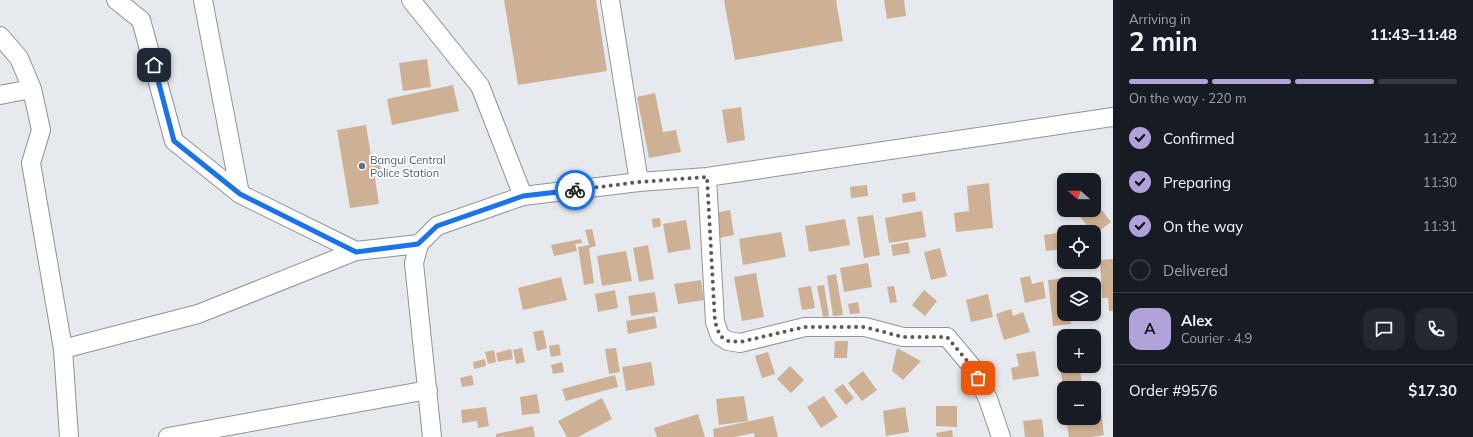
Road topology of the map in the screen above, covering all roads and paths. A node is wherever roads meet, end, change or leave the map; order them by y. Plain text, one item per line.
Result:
1 (116, 0) edge
2 (203, 0) edge
3 (411, 0) edge
4 (610, 0) edge
5 (0, 36) edge
6 (32, 89) junction
7 (0, 94) edge
8 (1113, 118) edge
9 (707, 177) junction
10 (639, 182) junction
11 (240, 194) junction
12 (523, 196) junction
13 (418, 244) junction
14 (356, 252) junction
15 (63, 349) junction
16 (428, 390) junction
17 (69, 437) edge
18 (168, 437) edge
19 (432, 437) edge
20 (1001, 437) edge

1 - 11 street
2 - 11 street
3 - 12 street
4 - 10 street
5 - 6 street
6 - 7 street
6 - 15 street
8 - 9 street
9 - 10 street
9 - 20 street
10 - 12 street
11 - 14 street
12 - 13 street
13 - 14 street
13 - 16 street
14 - 15 street
15 - 17 street
16 - 18 street
16 - 19 street

